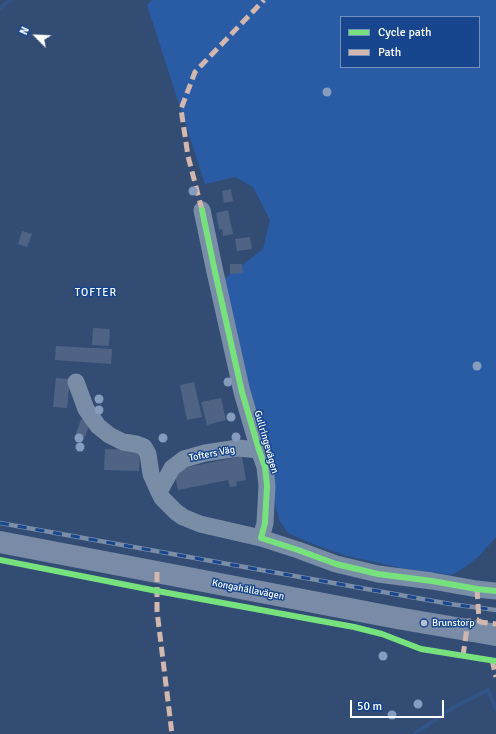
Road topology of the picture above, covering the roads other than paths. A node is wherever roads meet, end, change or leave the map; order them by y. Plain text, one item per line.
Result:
1 (202, 210) dead end
2 (76, 382) dead end
3 (259, 450) junction
4 (159, 492) junction
5 (261, 538) junction
6 (0, 542) edge
7 (496, 591) edge
8 (496, 635) edge

1 - 3 street, Gullringevägen
2 - 4 street
3 - 4 street, Tofters Väg
3 - 5 street, Gullringevägen
4 - 5 street
5 - 7 street
6 - 8 main road, Kongahällavägen

